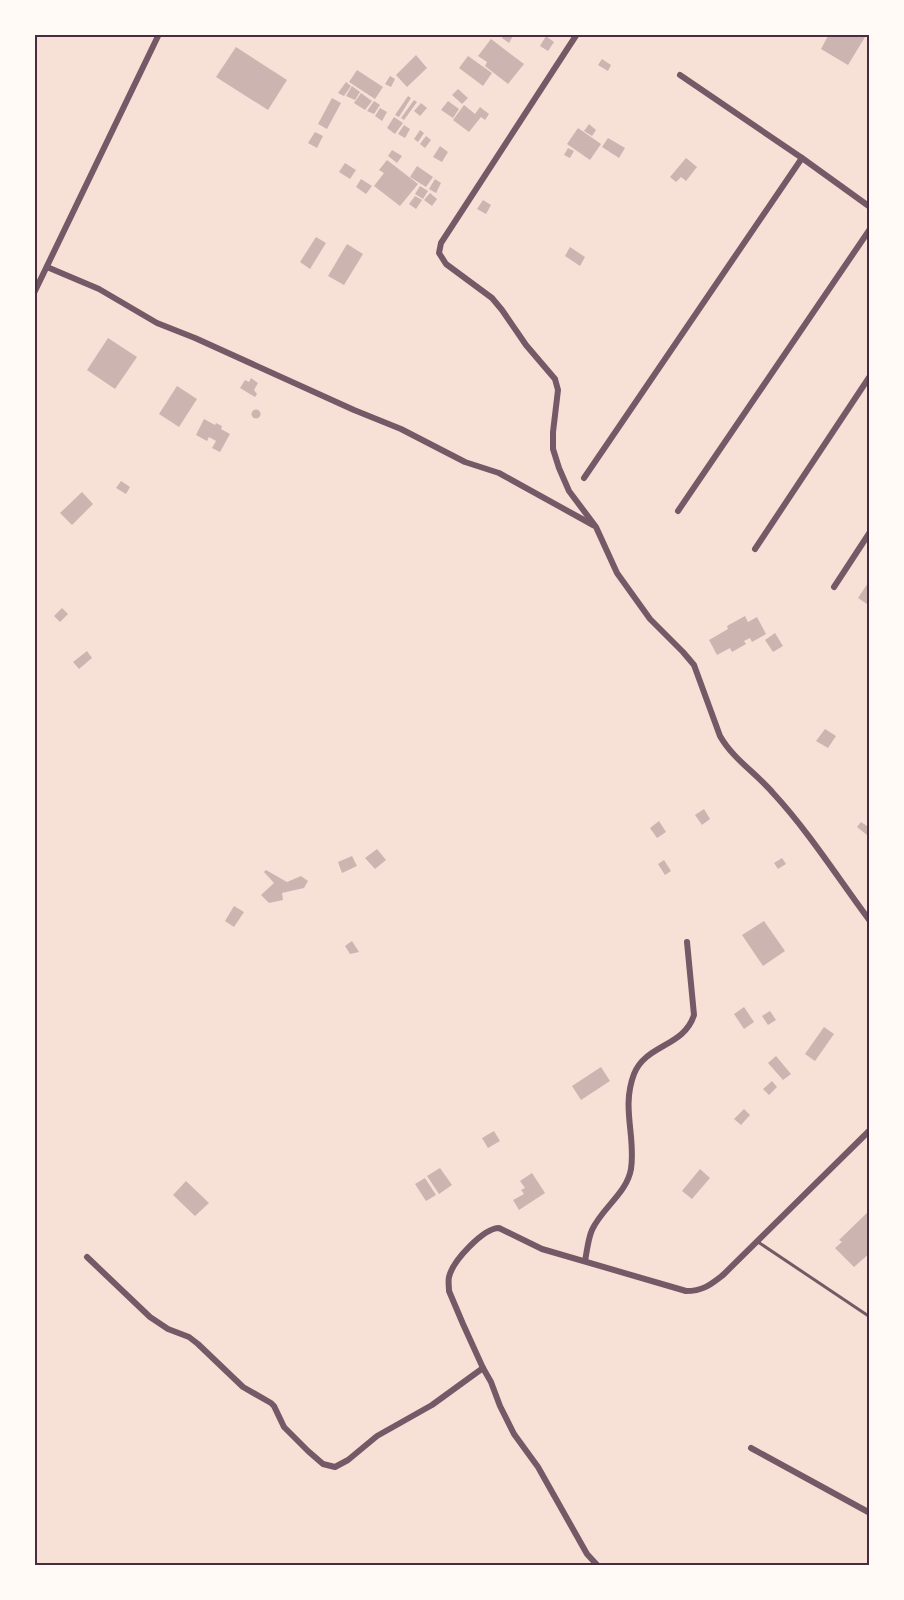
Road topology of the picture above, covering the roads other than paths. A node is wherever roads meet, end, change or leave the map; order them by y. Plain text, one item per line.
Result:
1 (159, 34) edge
2 (577, 34) edge
3 (680, 75) dead end
4 (802, 158) junction
5 (870, 207) edge
6 (870, 229) edge
7 (47, 267) junction
8 (34, 293) edge
9 (870, 376) edge
10 (584, 478) dead end
11 (678, 512) dead end
12 (596, 527) junction
13 (870, 531) edge
14 (755, 549) dead end
15 (834, 587) dead end
16 (870, 921) edge
17 (687, 942) dead end
18 (870, 1130) edge
19 (758, 1242) junction
20 (87, 1257) dead end
21 (585, 1261) junction
22 (870, 1317) edge
23 (483, 1368) junction
24 (751, 1448) dead end
25 (870, 1513) edge
26 (598, 1566) edge

1 - 7 street
2 - 12 street
3 - 4 street
4 - 5 street
4 - 10 street
6 - 11 street
7 - 8 street
7 - 12 street
9 - 14 street
12 - 16 street
13 - 15 street
17 - 21 street
18 - 19 street
19 - 21 street
19 - 22 lane
20 - 23 street
21 - 23 street
23 - 26 street
24 - 25 street

